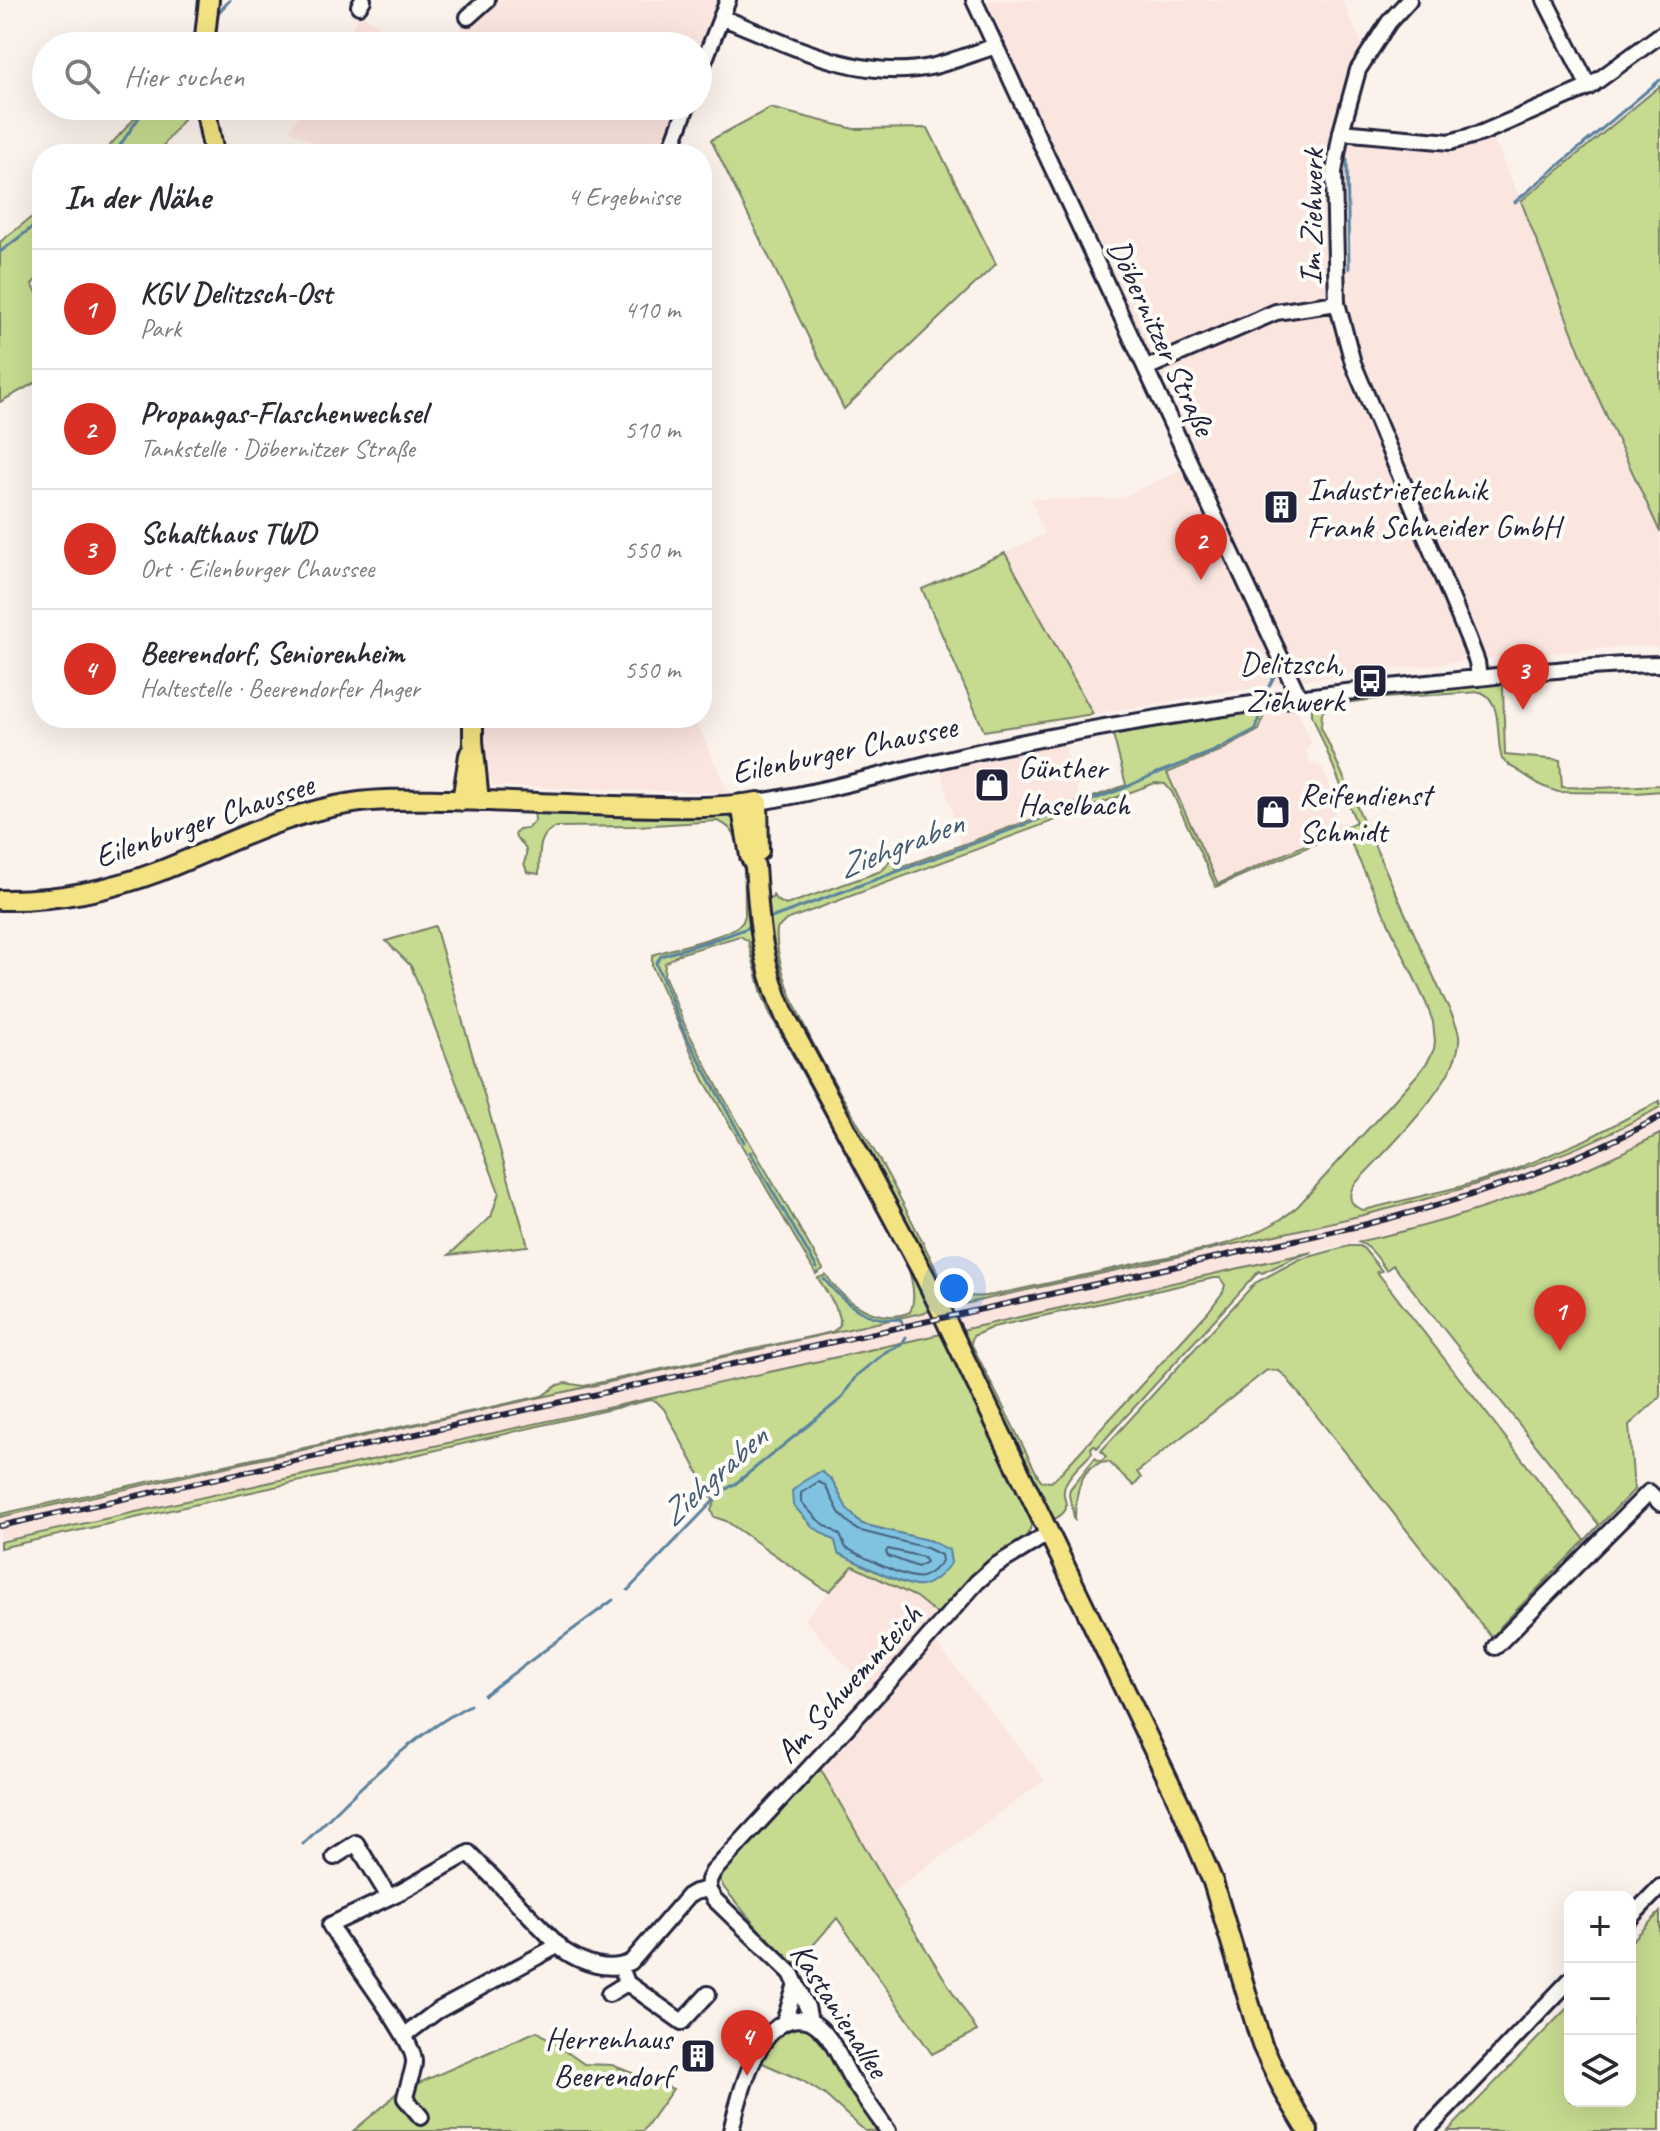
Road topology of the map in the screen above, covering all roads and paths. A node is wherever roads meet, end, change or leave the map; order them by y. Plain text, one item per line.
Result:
1 (209, 0) edge
2 (487, 0) edge
3 (728, 0) edge
4 (974, 0) edge
5 (1409, 0) edge
6 (1545, 0) edge
7 (468, 17) dead end
8 (721, 17) junction
9 (206, 32) edge
10 (1660, 35) edge
11 (712, 40) edge
12 (996, 46) junction
13 (1589, 87) junction
14 (208, 120) edge
15 (682, 120) edge
16 (1341, 132) junction
17 (212, 144) edge
18 (673, 144) edge
19 (1337, 303) junction
20 (1146, 368) junction
21 (1660, 664) edge
22 (1479, 678) junction
23 (1299, 697) junction
24 (473, 728) edge
25 (471, 801) junction
26 (749, 803) junction
27 (0, 900) edge
28 (1660, 1503) edge
29 (1049, 1533) junction
30 (1495, 1647) dead end
31 (334, 1857) dead end
32 (1660, 1887) edge
33 (708, 1889) junction
34 (389, 1897) junction
35 (1636, 1912) edge
36 (559, 1945) junction
37 (621, 1967) junction
38 (627, 1983) junction
39 (796, 1984) junction
40 (1564, 1986) edge
41 (609, 1994) dead end
42 (708, 1994) dead end
43 (810, 2021) junction
44 (784, 2022) junction
45 (406, 2037) junction
46 (421, 2117) dead end
47 (731, 2131) edge
48 (888, 2131) edge
49 (1308, 2131) edge
50 (1426, 2131) edge

1 - 9 main road
2 - 7 street
3 - 8 street
4 - 12 street, Döbernitzer Straße
5 - 16 street, Im Ziehwerk
6 - 13 street
8 - 11 street
8 - 12 street
10 - 13 street, Im Ziehwerk
12 - 20 street, Döbernitzer Straße
13 - 16 street, Im Ziehwerk
14 - 17 main road
15 - 18 street
16 - 19 street, Im Ziehwerk
19 - 20 street, Im Ziehwerk
19 - 22 street, Im Ziehwerk
20 - 23 street, Döbernitzer Straße
21 - 22 street, Eilenburger Chaussee
22 - 23 street, Eilenburger Chaussee
23 - 26 street, Eilenburger Chaussee
24 - 25 main road
25 - 26 main road, Eilenburger Chaussee
25 - 27 main road, Eilenburger Chaussee
26 - 29 main road
28 - 30 street
29 - 33 street, Am Schwemmteich
29 - 49 main road
31 - 34 street
32 - 35 street
33 - 37 street
33 - 39 street, Kastanienallee
34 - 36 street
34 - 45 street
36 - 37 street
36 - 45 street
37 - 38 street
38 - 41 street
38 - 42 street
39 - 43 street, Kastanienallee
39 - 44 street
40 - 50 street
43 - 44 street
43 - 48 street, Kastanienallee
44 - 47 street
45 - 46 street

